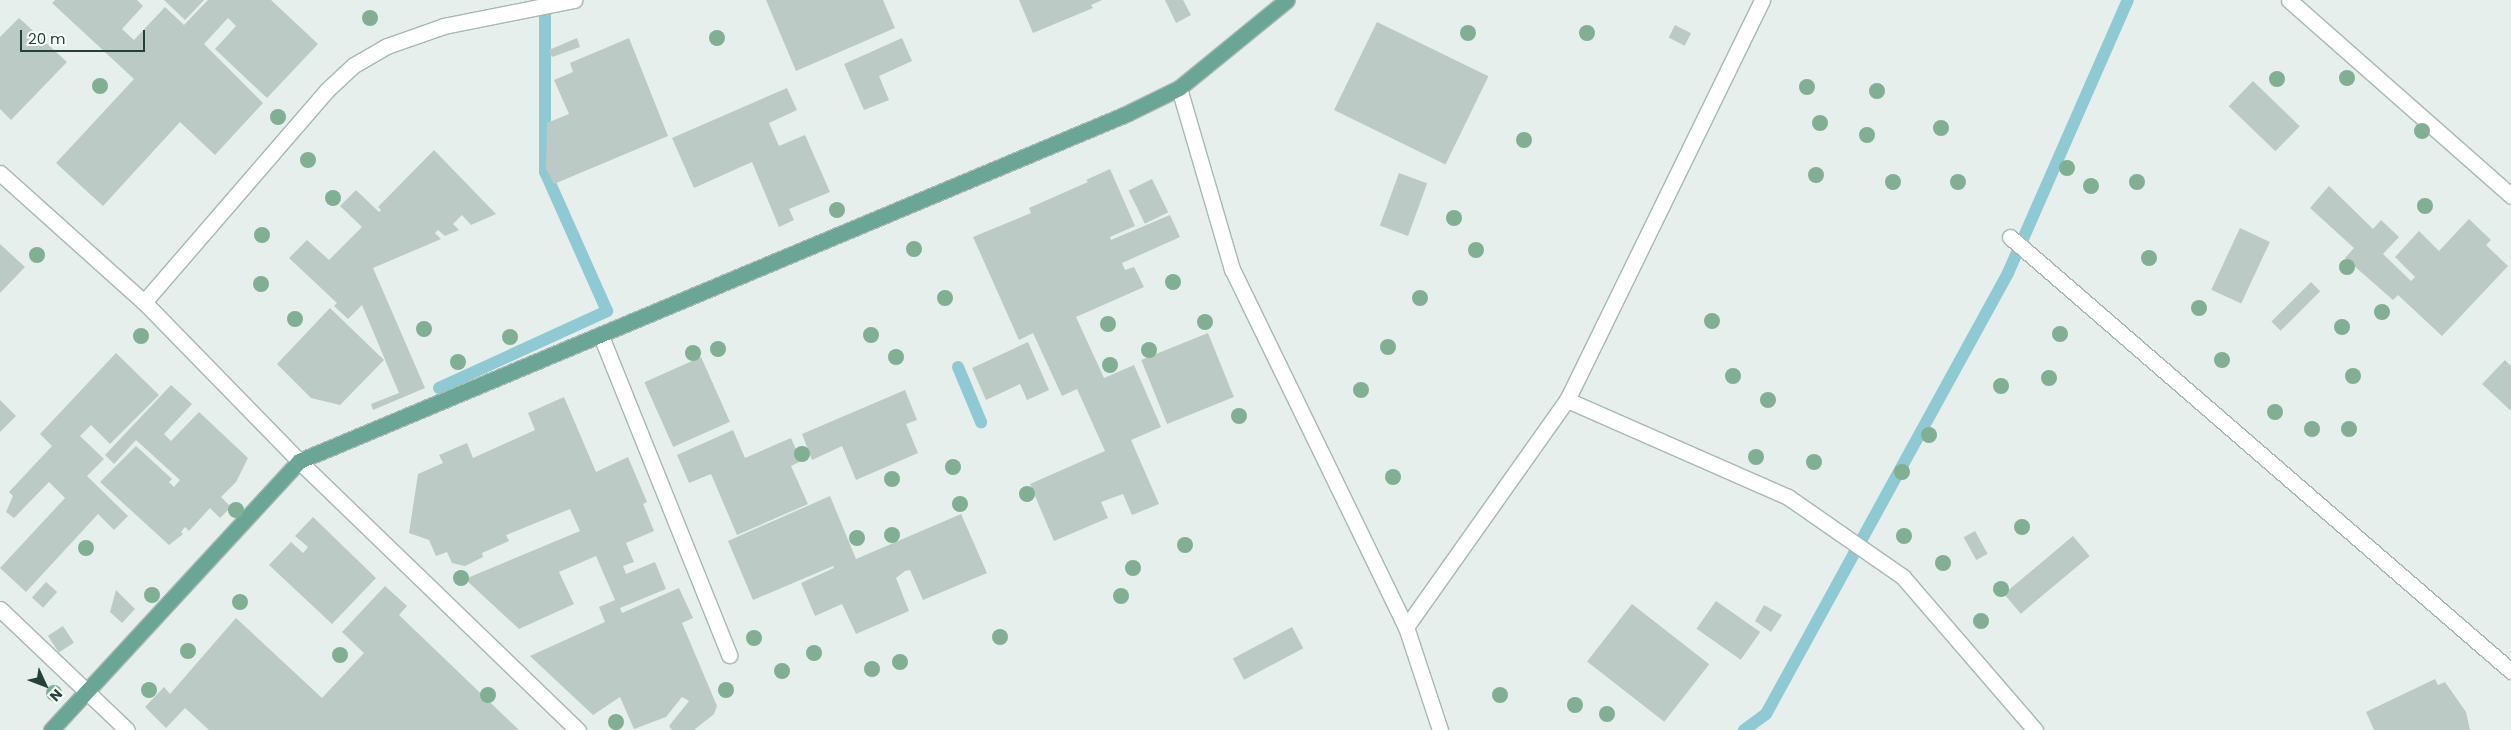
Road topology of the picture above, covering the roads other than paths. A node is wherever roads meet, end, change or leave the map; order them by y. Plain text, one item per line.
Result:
1 (574, 0) edge
2 (1287, 0) edge
3 (1762, 0) edge
4 (2289, 0) edge
5 (1178, 88) junction
6 (0, 174) edge
7 (2511, 196) edge
8 (2010, 237) dead end
9 (144, 302) junction
10 (601, 336) junction
11 (1567, 400) junction
12 (299, 461) junction
13 (0, 609) edge
14 (1406, 627) junction
15 (729, 655) dead end
16 (2511, 671) edge
17 (85, 693) junction
18 (51, 730) edge
19 (127, 730) edge
20 (578, 730) edge
21 (1440, 730) edge
22 (2035, 730) edge

1 - 9 street
2 - 5 main road
3 - 11 street
4 - 7 street
5 - 10 main road
5 - 14 street
6 - 9 street
8 - 16 street
9 - 12 street
10 - 12 main road
10 - 15 street
11 - 14 street
11 - 22 street
12 - 17 main road
12 - 20 street
13 - 17 street
14 - 21 street
17 - 18 main road
17 - 19 street

